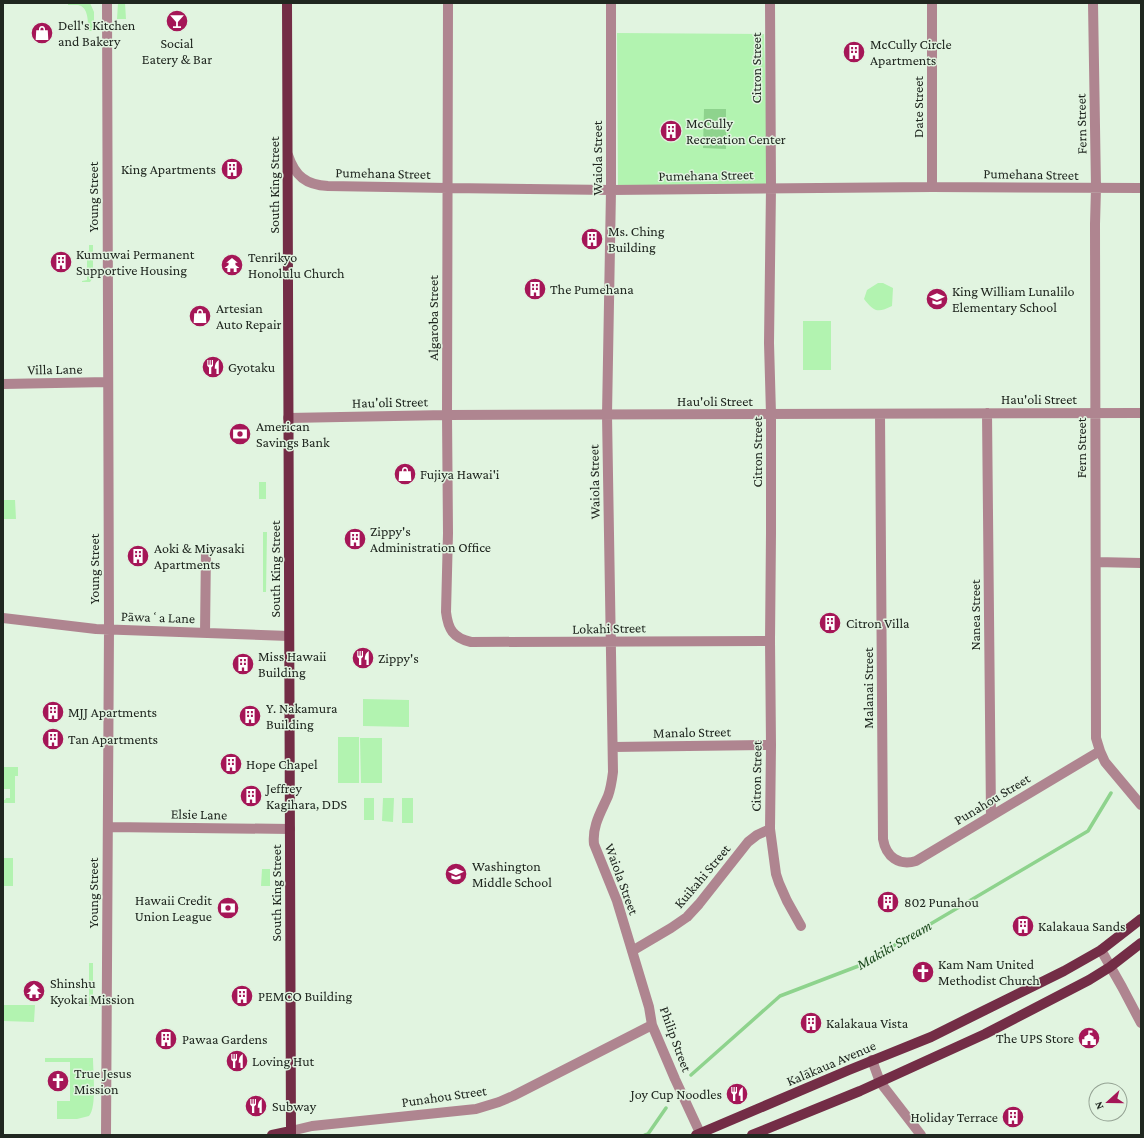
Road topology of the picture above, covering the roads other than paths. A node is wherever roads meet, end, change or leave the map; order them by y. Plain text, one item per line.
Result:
1 (107, 3) edge
2 (287, 3) edge
3 (448, 3) edge
4 (611, 3) edge
5 (770, 3) edge
6 (932, 3) edge
7 (1093, 3) edge
8 (288, 154) junction
9 (932, 187) junction
10 (448, 188) junction
11 (771, 188) junction
12 (1096, 188) junction
13 (1141, 188) edge
14 (611, 190) junction
15 (108, 382) junction
16 (3, 384) edge
17 (987, 413) junction
18 (1141, 413) edge
19 (771, 414) junction
20 (880, 414) junction
21 (1095, 414) junction
22 (447, 415) junction
23 (607, 415) junction
24 (288, 418) junction
25 (206, 549) dead end
26 (1096, 562) junction
27 (1141, 563) edge
28 (3, 618) edge
29 (109, 629) junction
30 (452, 632) joint
31 (205, 633) junction
32 (289, 636) junction
33 (612, 641) junction
34 (770, 641) junction
35 (771, 745) junction
36 (613, 747) junction
37 (1100, 751) junction
38 (1141, 805) edge
39 (990, 816) junction
40 (108, 827) junction
41 (290, 829) junction
42 (770, 830) junction
43 (896, 860) joint
44 (1141, 918) edge
45 (801, 926) dead end
46 (1141, 943) edge
47 (632, 950) junction
48 (1101, 950) junction
49 (1110, 967) junction
50 (1141, 1023) edge
51 (652, 1025) junction
52 (872, 1060) junction
53 (880, 1082) junction
54 (291, 1133) edge
55 (699, 1134) edge
56 (106, 1135) edge
57 (272, 1135) edge
58 (752, 1135) edge
59 (921, 1135) edge

1 - 15 street, Young Street
2 - 8 main road, South King Street
3 - 10 street, Algaroba Street
4 - 14 street, Waiola Street
5 - 11 street, Citron Street
6 - 9 street, Date Street
7 - 12 street, Fern Street
8 - 10 street, Pumehana Street
8 - 24 main road, South King Street
9 - 11 street, Pumehana Street
9 - 12 street, Pumehana Street
10 - 14 street, Pumehana Street
10 - 22 street, Algaroba Street
11 - 14 street, Pumehana Street
11 - 19 street, Citron Street
12 - 13 street, Pumehana Street
12 - 21 street, Fern Street
14 - 23 street, Waiola Street
15 - 16 street, Villa Lane
15 - 29 street, Young Street
17 - 20 street, Hau'oli Street
17 - 21 street, Hau'oli Street
17 - 39 street, Nanea Street
18 - 21 street, Hau'oli Street
19 - 20 street, Hau'oli Street
19 - 23 street, Hau'oli Street
19 - 34 street, Citron Street
20 - 43 street, Malanai Street
21 - 26 street, Fern Street
22 - 23 street, Hau'oli Street
22 - 24 street, Hau'oli Street
22 - 30 street, Algaroba Street
23 - 33 street, Waiola Street
24 - 32 main road, South King Street
25 - 31 street
26 - 27 street
26 - 37 street, Fern Street
28 - 29 street, Pāwaʻa Lane
29 - 31 street, Pāwaʻa Lane
29 - 40 street, Young Street
30 - 33 street, Lokahi Street
31 - 32 street, Pāwaʻa Lane
32 - 41 main road, South King Street
33 - 34 street, Lokahi Street
33 - 36 street, Waiola Street
34 - 35 street, Citron Street
35 - 36 street, Manalo Street
35 - 42 street, Citron Street
36 - 47 street, Waiola Street
37 - 38 street, Fern Street
37 - 39 street, Punahou Street
39 - 43 street, Punahou Street
40 - 41 street, Elsie Lane
40 - 56 street, Young Street
41 - 54 main road, South King Street
42 - 45 street, Citron Street
42 - 47 street, Kuikahi Street
44 - 48 main road, Kalākaua Avenue
46 - 49 main road
47 - 51 street, Philip Street
48 - 49 street
48 - 52 main road, Kalākaua Avenue
49 - 50 street
49 - 53 main road
51 - 54 street, Punahou Street
51 - 55 street, Philip Street
52 - 53 street
52 - 55 main road, Kalākaua Avenue
53 - 58 main road
53 - 59 street
54 - 57 main road, Punahou Street

